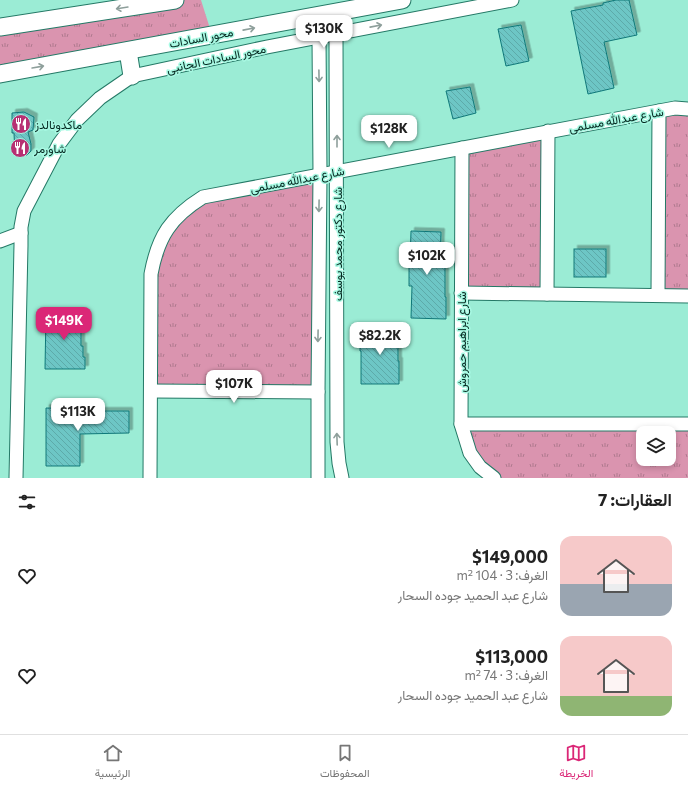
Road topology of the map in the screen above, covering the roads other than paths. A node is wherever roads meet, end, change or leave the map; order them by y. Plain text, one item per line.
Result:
1 (175, 0) edge
2 (402, 0) edge
3 (512, 0) edge
4 (0, 27) edge
5 (336, 34) junction
6 (319, 37) junction
7 (128, 51) junction
8 (0, 74) edge
9 (132, 76) junction
10 (688, 108) edge
11 (659, 111) junction
12 (548, 132) junction
13 (462, 148) junction
14 (337, 171) junction
15 (320, 174) junction
16 (21, 233) junction
17 (0, 241) edge
18 (461, 293) junction
19 (547, 294) junction
20 (658, 295) junction
21 (688, 296) edge
22 (151, 391) junction
23 (318, 392) junction
24 (461, 424) junction
25 (688, 424) edge
26 (16, 478) edge
27 (150, 478) edge
28 (318, 478) edge
29 (342, 478) edge
30 (494, 478) edge

1 -> 4 main road
7 -> 2 main road, محور السادات
5 -> 3 street, محور السادات الجانبى
5 - 6 street, محور السادات الجانبى
14 -> 5 street, شارع دكتور محمد يوسف
6 - 9 street, محور السادات الجانبى
6 -> 15 street, شارع دكتور محمد يوسف
8 -> 7 main road, محور السادات
7 - 9 main road
9 - 16 street
10 - 11 street, شارع عبدالله مسلمى
11 - 12 street, شارع عبدالله مسلمى
11 - 20 street
12 - 13 street, شارع عبدالله مسلمى
12 - 19 street
13 - 14 street, شارع عبدالله مسلمى
13 - 18 street, شارع ابراهيم حمروش
14 - 15 street, شارع عبدالله مسلمى
29 -> 14 street, شارع دكتور محمد يوسف
15 - 22 street, شارع عبدالله مسلمى
15 -> 23 street, شارع دكتور محمد يوسف
16 - 17 street
16 - 26 street
18 - 19 street
18 - 24 street, شارع ابراهيم حمروش
19 - 20 street
20 - 21 street
22 - 23 street
22 - 27 street, شارع عبدالله مسلمى
23 - 28 street, شارع دكتور محمد يوسف
24 - 25 street
24 - 30 street, شارع ابراهيم حمروش

